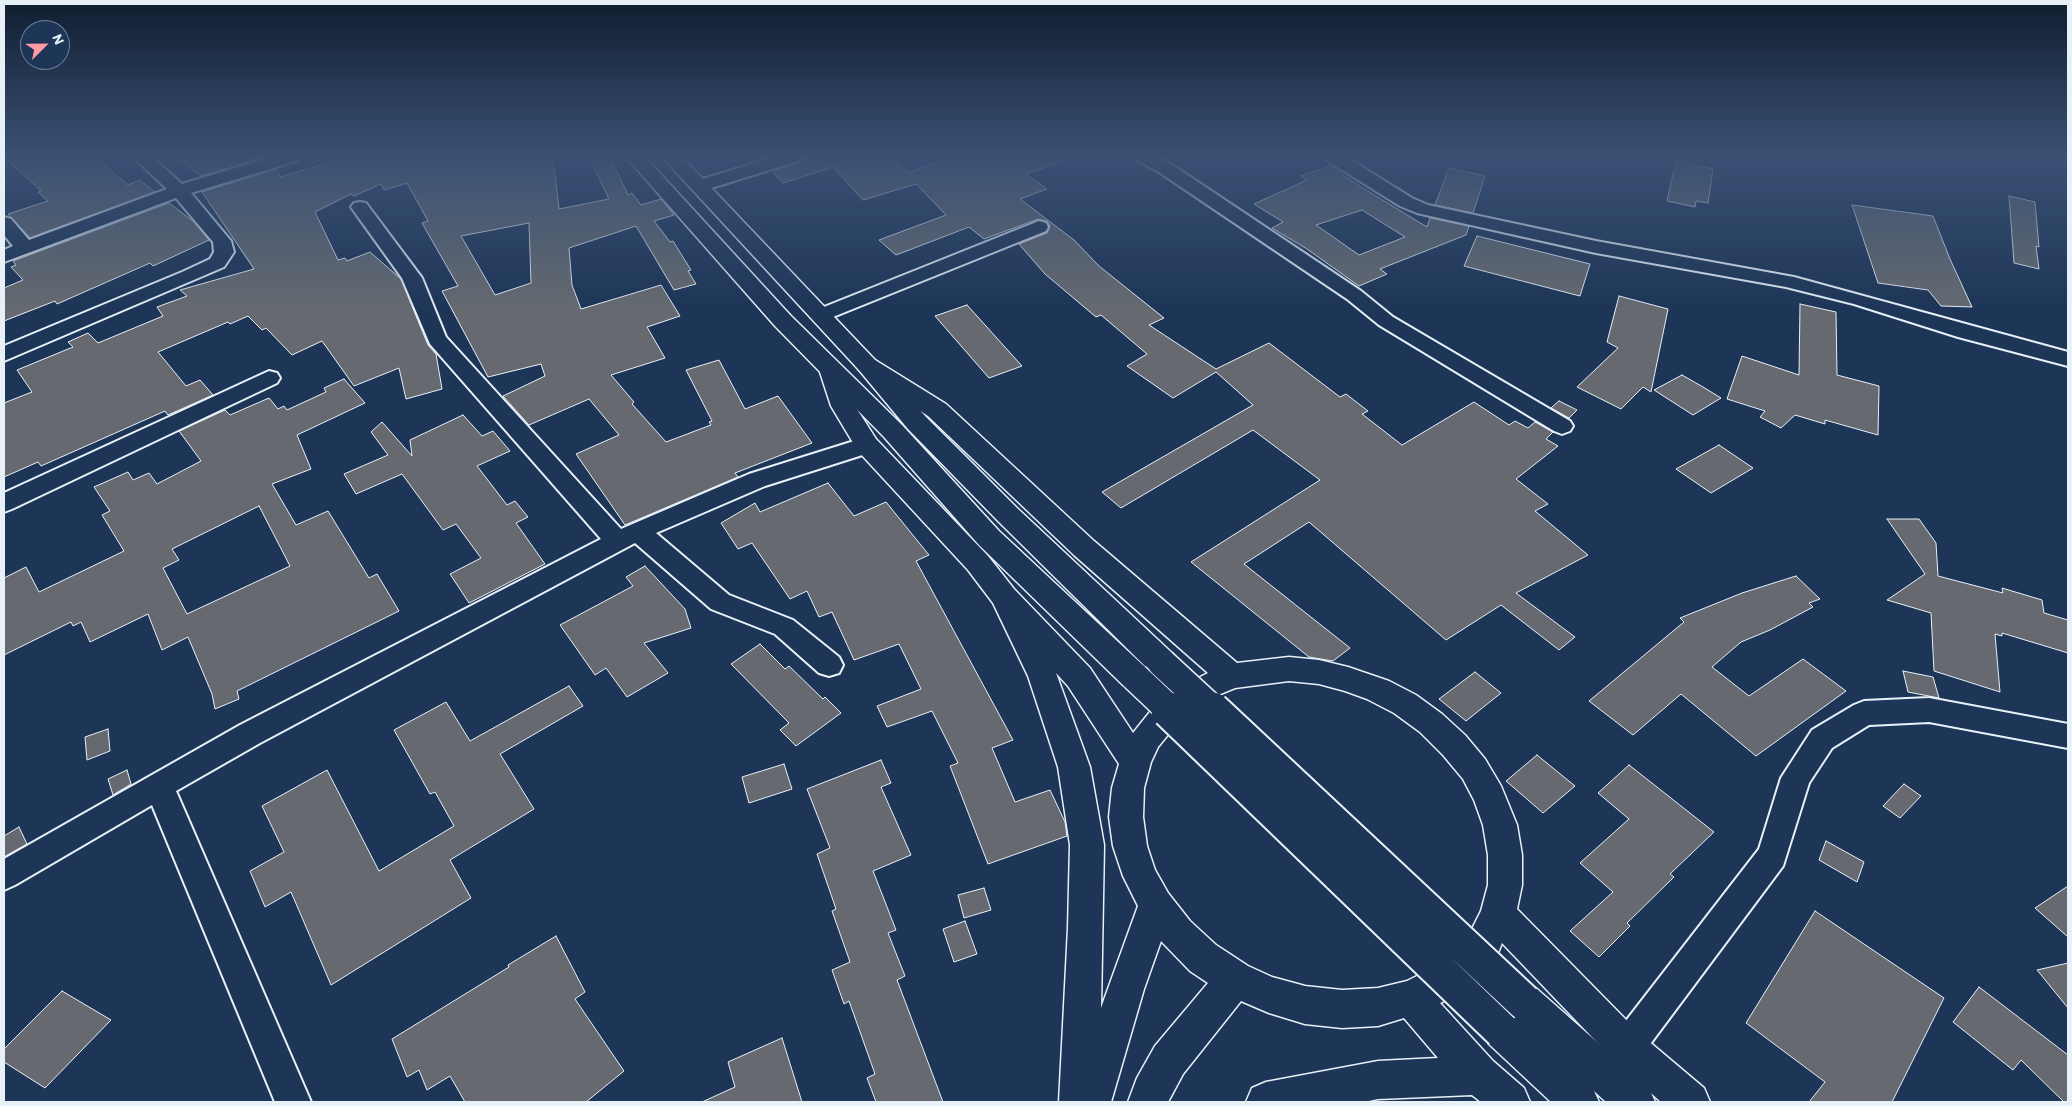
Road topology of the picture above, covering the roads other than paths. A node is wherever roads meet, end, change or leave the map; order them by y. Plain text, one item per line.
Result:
1 (133, 209) edge
2 (194, 209) edge
3 (361, 209) edge
4 (681, 209) edge
5 (720, 209) edge
6 (1226, 209) edge
7 (1422, 209) edge
8 (4, 223) edge
9 (1039, 227) dead end
10 (25, 248) junction
11 (4, 256) edge
12 (821, 315) junction
13 (4, 354) edge
14 (2068, 359) edge
15 (867, 365) junction
16 (832, 369) junction
17 (269, 378) dead end
18 (1562, 426) dead end
19 (867, 445) junction
20 (4, 503) edge
21 (628, 537) junction
22 (1004, 597) junction
23 (829, 665) dead end
24 (1148, 670) junction
25 (1232, 676) junction
26 (2068, 736) edge
27 (1135, 762) junction
28 (159, 786) junction
29 (1087, 845) junction
30 (1130, 846) junction
31 (4, 876) edge
32 (1156, 905) junction
33 (1498, 914) junction
34 (1235, 979) junction
35 (1411, 998) junction
36 (1513, 1016) junction
37 (1627, 1047) junction
38 (1479, 1075) junction
39 (293, 1102) edge
40 (1080, 1102) edge
41 (1091, 1102) edge
42 (1148, 1102) edge
43 (1266, 1102) edge
44 (1510, 1102) edge
45 (1579, 1102) edge
46 (1635, 1102) edge
47 (1690, 1102) edge

1 - 10 street
2 - 13 street
3 - 21 street
4 - 16 main road
5 - 12 main road
6 - 18 street
7 - 14 street
8 - 10 street
9 - 12 street
10 - 11 street
12 - 15 main road
15 - 24 main road
15 - 25 main road
16 - 19 main road
16 - 24 main road
17 - 20 street
19 - 21 street
19 - 22 main road
21 - 23 street
21 - 28 street
22 - 27 main road
22 - 29 main road
24 - 36 main road, bridge
25 - 27 main road
25 - 33 main road
26 - 37 street
27 - 30 main road
28 - 31 street
28 - 39 street
29 - 30 main road
29 - 40 main road
30 - 32 main road
32 - 34 main road
32 - 41 main road
33 - 35 main road
33 - 37 main road
34 - 35 main road
34 - 42 main road
35 - 38 main road
36 - 45 main road
36 - 46 main road
37 - 47 main road
38 - 43 main road
38 - 44 main road

